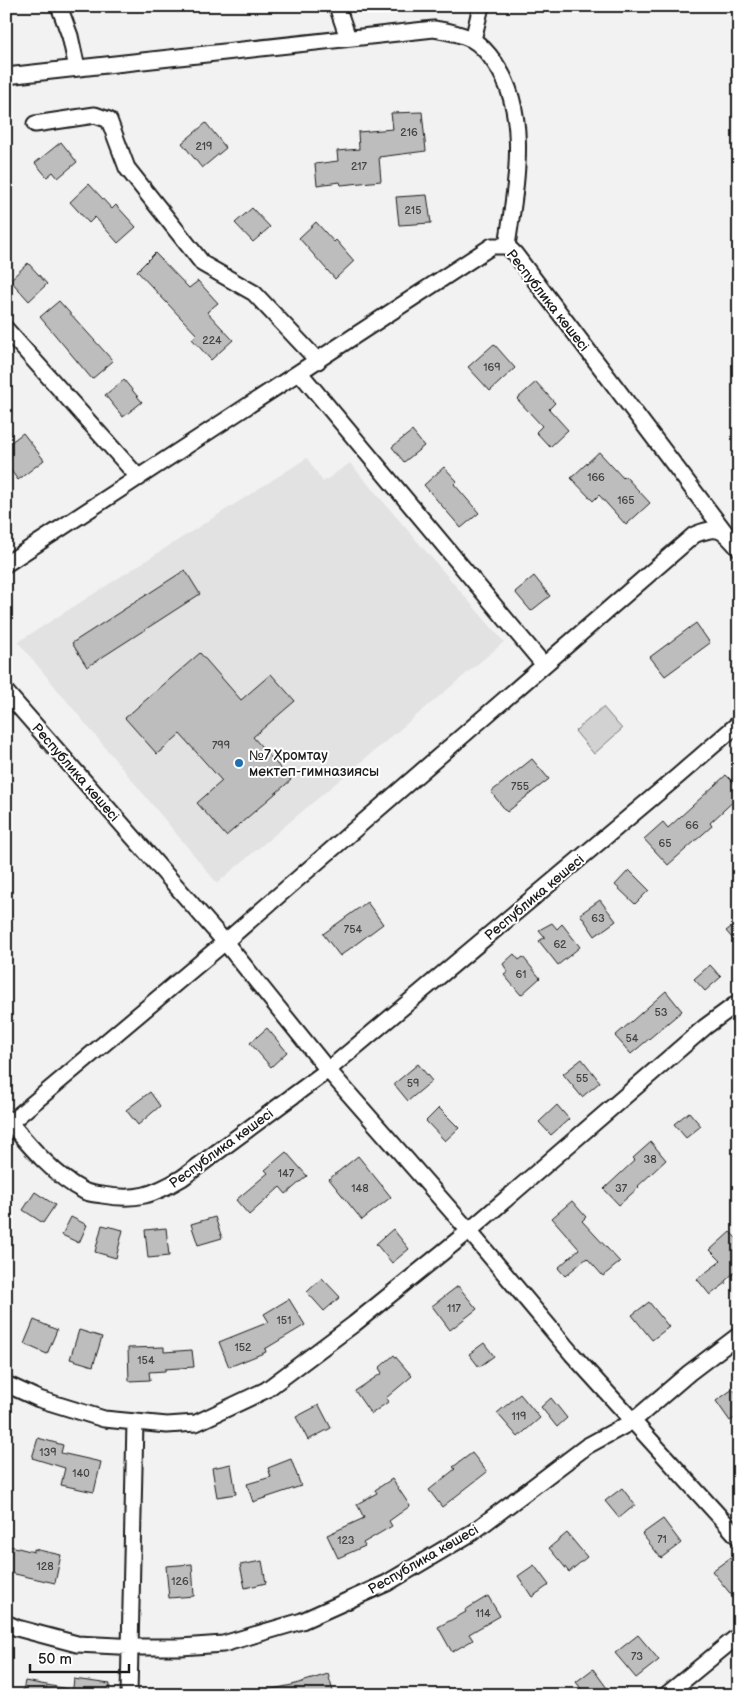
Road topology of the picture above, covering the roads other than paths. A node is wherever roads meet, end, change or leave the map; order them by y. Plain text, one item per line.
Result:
1 (60, 6) edge
2 (337, 6) edge
3 (481, 6) edge
4 (348, 38) junction
5 (472, 40) junction
6 (77, 68) junction
7 (6, 76) edge
8 (36, 124) dead end
9 (507, 246) junction
10 (6, 329) edge
11 (318, 361) junction
12 (300, 373) junction
13 (139, 478) junction
14 (718, 530) junction
15 (739, 549) edge
16 (6, 564) edge
17 (544, 666) junction
18 (6, 692) edge
19 (739, 723) edge
20 (225, 942) junction
21 (739, 1002) edge
22 (328, 1070) junction
23 (8, 1122) edge
24 (469, 1231) junction
25 (739, 1335) edge
26 (6, 1384) edge
27 (633, 1421) junction
28 (135, 1422) junction
29 (739, 1538) edge
30 (6, 1623) edge
31 (739, 1635) edge
32 (130, 1647) junction
33 (130, 1695) edge
34 (666, 1695) edge

1 - 6 street
2 - 4 street
3 - 5 street
4 - 5 street
4 - 6 street
5 - 9 street
6 - 7 street
8 - 11 street
9 - 11 street, Республика көшесі
9 - 14 street, Республика көшесі
10 - 13 street
11 - 12 street, Республика көшесі
12 - 13 street, Республика көшесі
12 - 17 street
13 - 16 street, Республика көшесі
14 - 15 street
14 - 17 street, Республика көшесі
17 - 20 street, Республика көшесі
18 - 20 street, Республика көшесі
19 - 22 street, Республика көшесі
20 - 22 street, Республика көшесі
20 - 23 street, Республика көшесі
21 - 24 street
22 - 23 street, Республика көшесі
22 - 24 street, Республика көшесі
24 - 27 street, Республика көшесі
24 - 28 street
25 - 27 street, Республика көшесі
26 - 28 street
27 - 29 street, Республика көшесі
27 - 32 street, Республика көшесі
28 - 32 street
30 - 32 street, Республика көшесі
31 - 34 street
32 - 33 street

